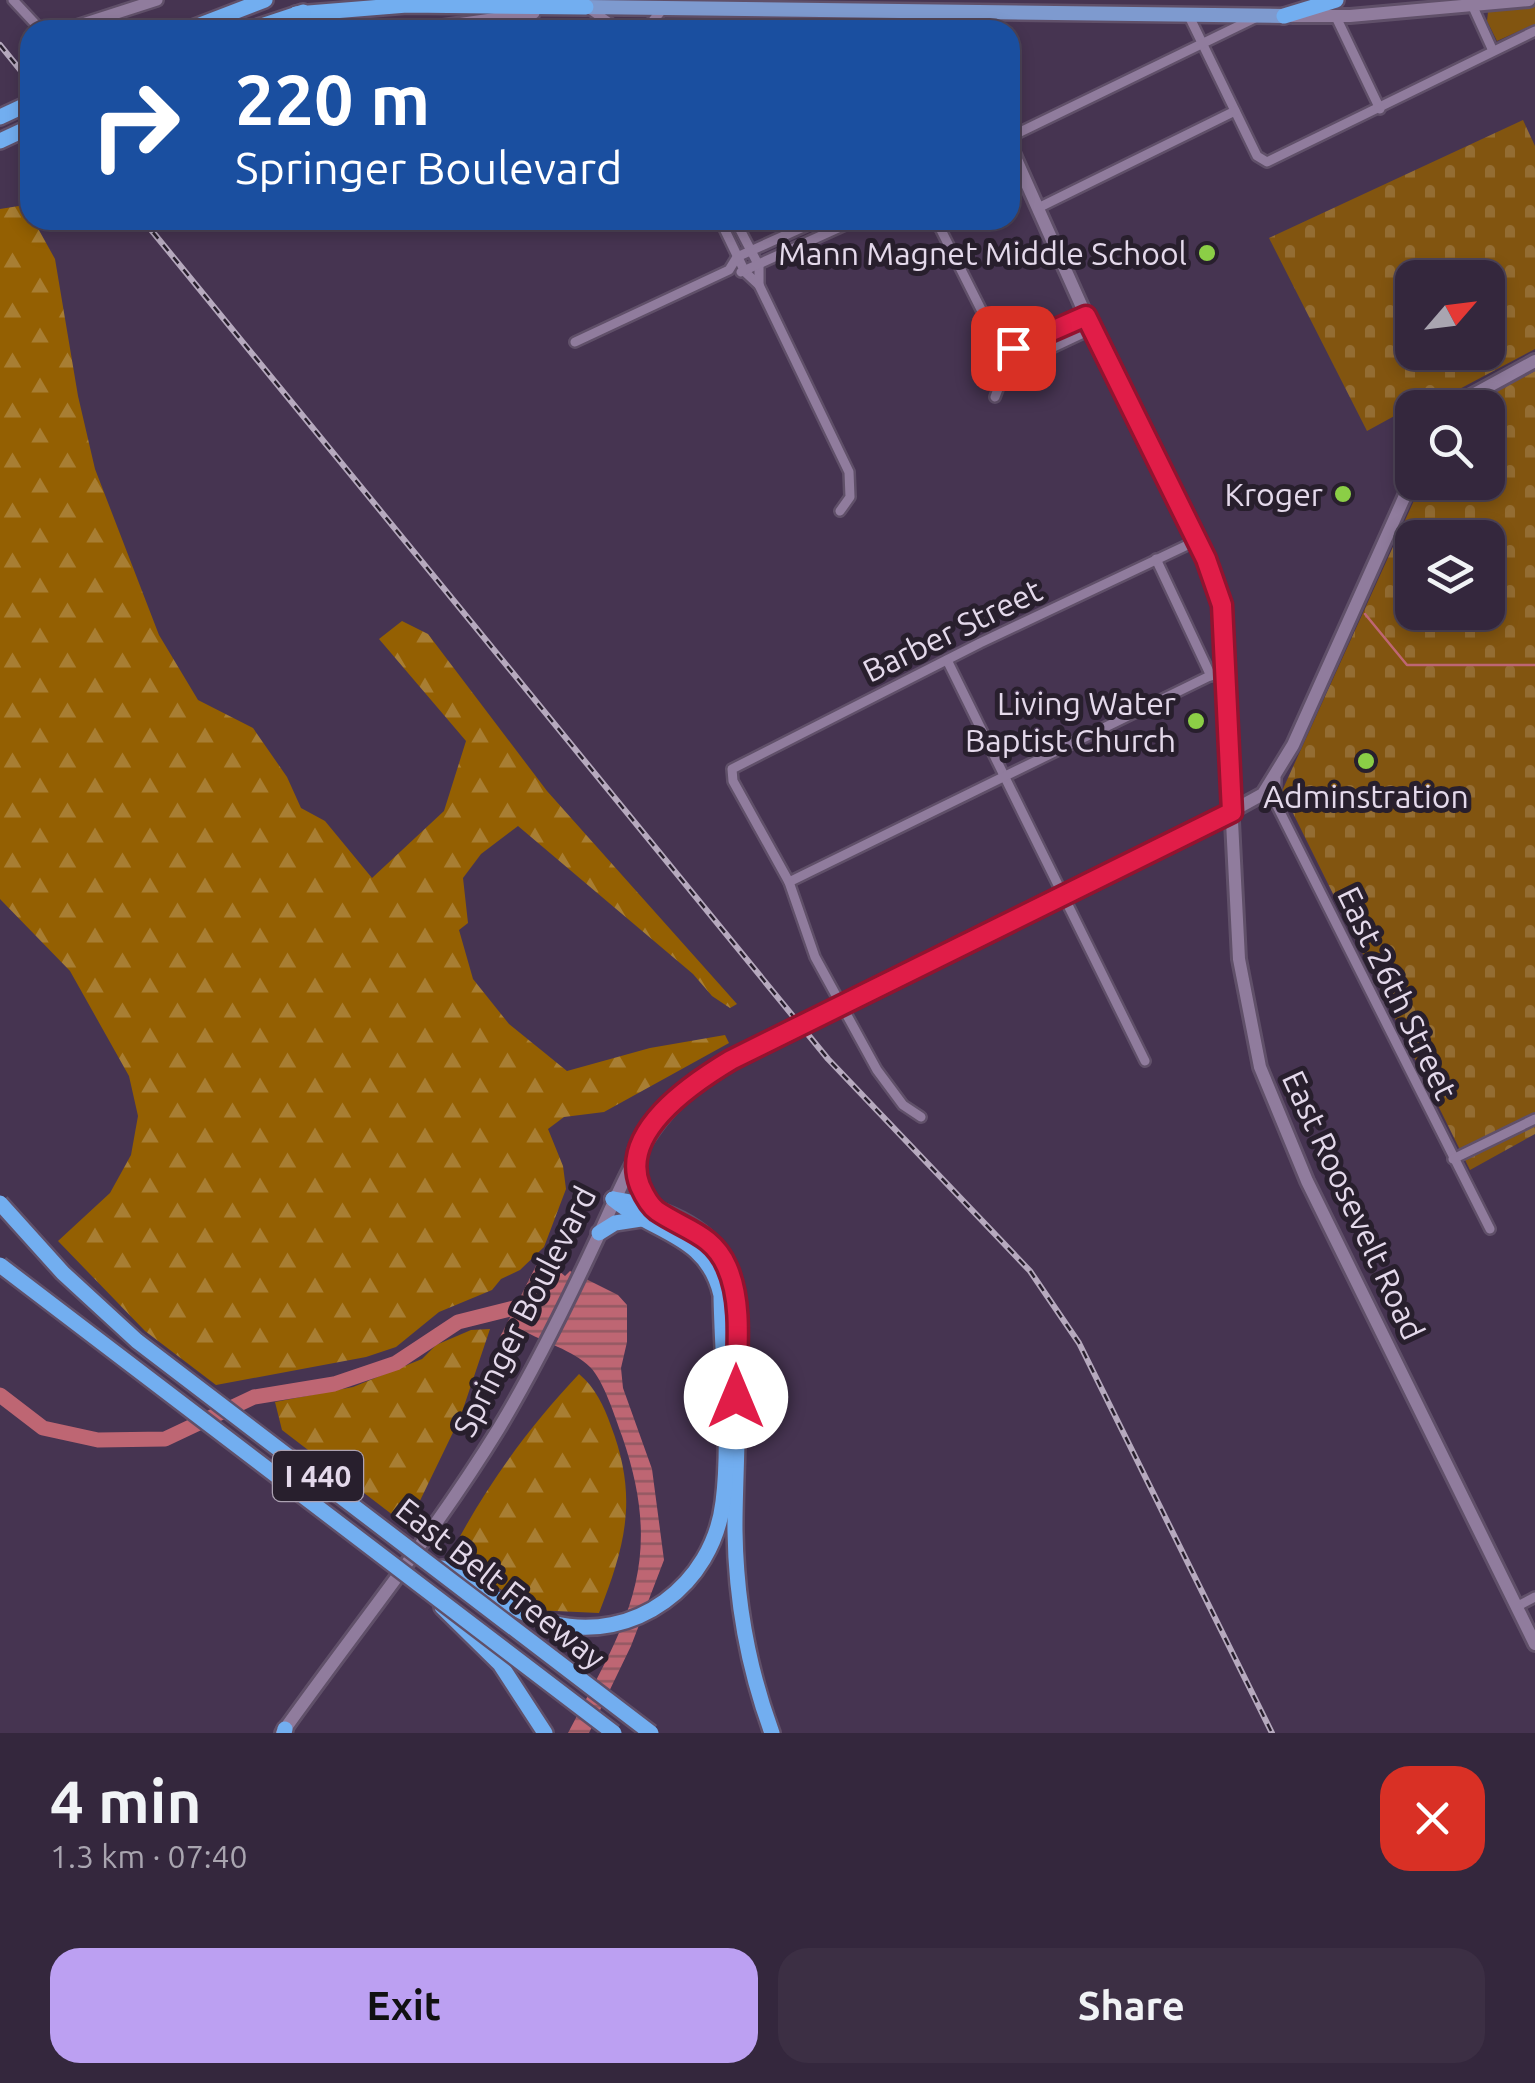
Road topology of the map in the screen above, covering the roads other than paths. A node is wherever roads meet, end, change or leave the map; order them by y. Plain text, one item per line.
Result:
1 (13, 0) edge
2 (157, 0) edge
3 (264, 0) edge
4 (348, 0) edge
5 (1529, 0) edge
6 (668, 6) junction
7 (941, 6) edge
8 (586, 7) junction
9 (1473, 7) junction
10 (1336, 8) edge
11 (296, 14) junction
12 (1188, 14) junction
13 (1259, 16) junction
14 (1284, 16) joint
15 (32, 20) edge
16 (95, 20) edge
17 (212, 20) edge
18 (279, 20) edge
19 (489, 20) edge
20 (605, 20) edge
21 (654, 20) edge
22 (1535, 30) edge
23 (1202, 44) junction
24 (1493, 51) junction
25 (1234, 109) junction
26 (1380, 110) junction
27 (1020, 132) edge
28 (1020, 168) edge
29 (1038, 208) junction
30 (725, 230) edge
31 (740, 230) edge
32 (797, 230) edge
33 (835, 230) edge
34 (941, 230) edge
35 (751, 251) junction
36 (738, 257) junction
37 (759, 266) junction
38 (729, 270) junction
39 (746, 272) junction
40 (759, 285) junction
41 (1089, 323) junction
42 (575, 342) dead end
43 (1006, 359) junction
44 (1535, 361) edge
45 (1483, 390) edge
46 (995, 398) dead end
47 (1403, 500) edge
48 (840, 511) dead end
49 (1196, 541) junction
50 (1156, 559) junction
51 (948, 660) junction
52 (1226, 668) junction
53 (1211, 676) junction
54 (1276, 776) junction
55 (1004, 777) junction
56 (1232, 812) junction
57 (789, 882) junction
58 (1061, 897) junction
59 (844, 1004) junction
60 (1145, 1061) dead end
61 (920, 1117) dead end
62 (1535, 1118) edge
63 (636, 1151) junction
64 (1454, 1159) junction
65 (613, 1199) junction
66 (0, 1203) edge
67 (648, 1215) junction
68 (1490, 1229) dead end
69 (597, 1238) junction
70 (711, 1253) junction
71 (0, 1265) edge
72 (430, 1561) junction
73 (415, 1579) junction
74 (1535, 1597) edge
75 (1516, 1607) junction
76 (1535, 1644) edge
77 (284, 1732) edge
78 (545, 1733) edge
79 (614, 1733) edge
80 (651, 1733) edge
81 (772, 1733) edge

1 - 15 street
2 - 16 street
3 - 17 highway
4 - 11 highway
5 - 9 main road
6 - 7 main road
6 - 8 main road
6 - 21 street
7 - 12 main road
8 - 11 highway
8 - 19 street
8 - 20 street
9 - 10 main road
9 - 24 street
10 - 14 highway
10 - 26 street
11 - 18 highway
12 - 13 main road
12 - 23 street
13 - 14 main road
13 - 23 street
22 - 24 street
23 - 25 street
23 - 27 street
24 - 26 street
25 - 26 street
25 - 29 street
28 - 29 main road, East Roosevelt Road
29 - 41 main road, East Roosevelt Road
30 - 36 street
31 - 35 street
32 - 35 street
33 - 37 street
34 - 43 street
35 - 36 street
35 - 37 street
36 - 38 street
36 - 39 street
37 - 39 street
37 - 40 street
38 - 39 street
38 - 42 street
39 - 40 street
40 - 48 street
41 - 43 street
41 - 49 main road, East Roosevelt Road
43 - 46 street
44 - 45 main road
47 - 54 main road, Springer Boulevard
49 - 50 street, Barber Street
49 - 52 main road, East Roosevelt Road
50 - 51 street, Barber Street
50 - 53 street
51 - 55 street
51 - 57 street, Barber Street
52 - 53 street
52 - 56 main road, East Roosevelt Road
53 - 55 street
54 - 56 main road, Springer Boulevard
54 - 64 street, East 26th Street
55 - 57 street
55 - 58 street
56 - 58 main road, Springer Boulevard
56 - 75 main road, East Roosevelt Road
57 - 59 street
58 - 59 main road, Springer Boulevard
58 - 60 street
59 - 61 street
59 - 63 main road, Springer Boulevard
62 - 64 street
63 - 65 main road, Springer Boulevard
63 - 67 highway
64 - 68 street, East 26th Street
65 - 67 highway
65 - 69 main road, Springer Boulevard
66 - 72 highway, East Belt Freeway / I 440, bridge
67 - 69 highway
67 - 70 highway
69 - 77 main road, Springer Boulevard
70 - 72 highway, bridge
70 - 81 highway
71 - 73 highway, East Belt Freeway / I 440, bridge
72 - 80 highway, East Belt Freeway / I 440, bridge
73 - 78 highway, bridge
73 - 79 highway, East Belt Freeway / I 440, bridge
74 - 75 street
75 - 76 main road, East Roosevelt Road

